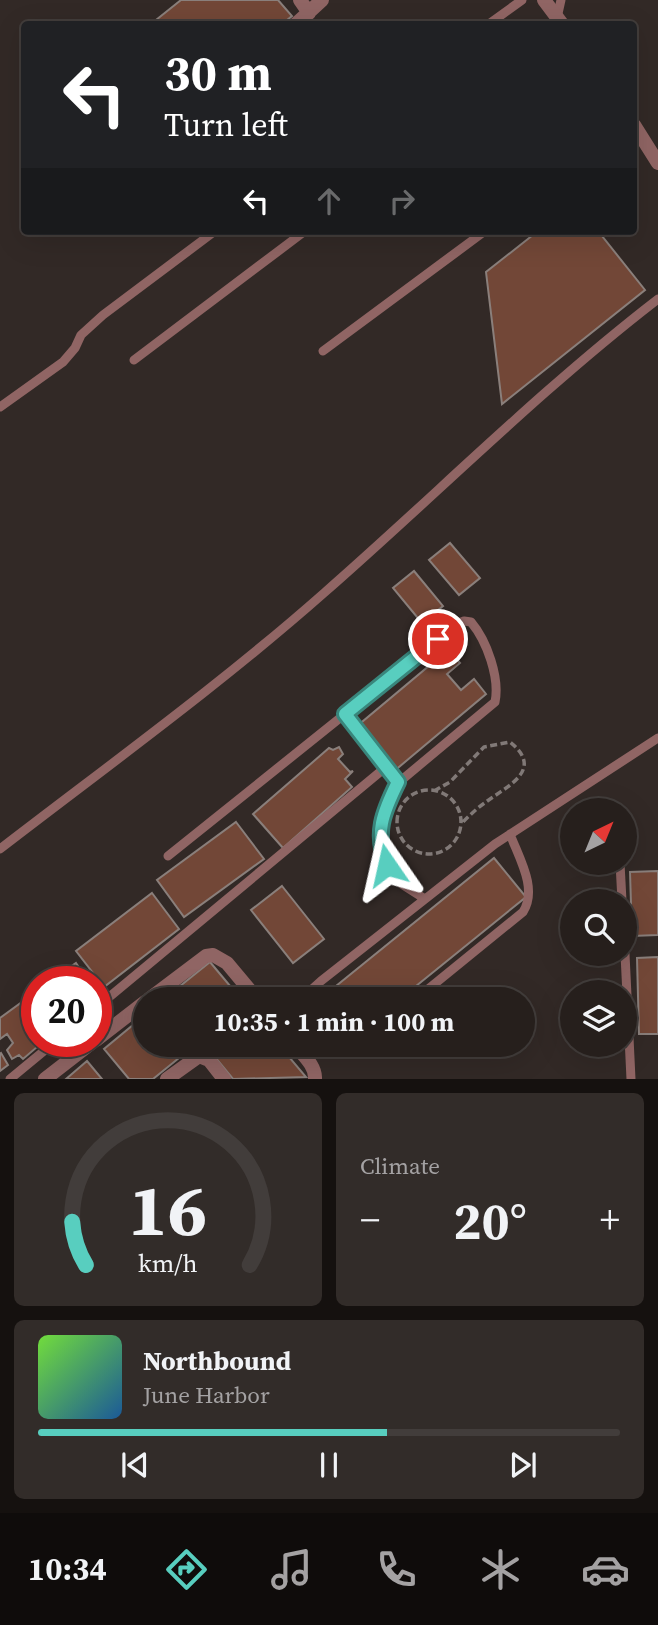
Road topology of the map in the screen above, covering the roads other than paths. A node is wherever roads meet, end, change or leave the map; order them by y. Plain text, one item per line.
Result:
1 (300, 0) edge
2 (322, 0) edge
3 (522, 0) edge
4 (544, 0) edge
5 (561, 0) edge
6 (309, 13) junction
7 (300, 21) edge
8 (493, 21) edge
9 (559, 21) edge
10 (637, 130) edge
11 (658, 163) edge
12 (210, 235) edge
13 (299, 235) edge
14 (480, 235) edge
15 (658, 299) edge
16 (323, 351) dead end
17 (134, 360) dead end
18 (0, 407) edge
19 (345, 714) junction
20 (658, 738) edge
21 (386, 767) junction
22 (398, 782) junction
23 (510, 834) junction
24 (0, 849) edge
25 (168, 856) dead end
26 (425, 899) junction
27 (626, 966) edge
28 (165, 987) edge
29 (247, 987) edge
30 (314, 987) edge
31 (431, 987) edge
32 (112, 995) edge
33 (133, 1012) edge
34 (112, 1027) edge
35 (37, 1057) edge
36 (73, 1057) edge
37 (305, 1057) edge
38 (10, 1079) edge
39 (45, 1079) edge
40 (167, 1079) edge
41 (224, 1079) edge
42 (315, 1079) edge
43 (631, 1079) edge

1 - 6 street
2 - 6 street
3 - 8 lane
4 - 9 street
5 - 9 lane
6 - 7 street
10 - 11 street
12 - 18 lane
13 - 17 lane
14 - 16 lane
15 - 24 lane
19 - 21 lane
19 - 22 lane
19 - 25 lane
20 - 23 lane
21 - 22 lane
21 - 32 lane
22 - 26 lane
23 - 26 lane
23 - 31 lane
26 - 30 lane
27 - 43 lane
28 - 29 street
33 - 34 street
35 - 38 lane
36 - 39 street
37 - 42 street
40 - 41 street

